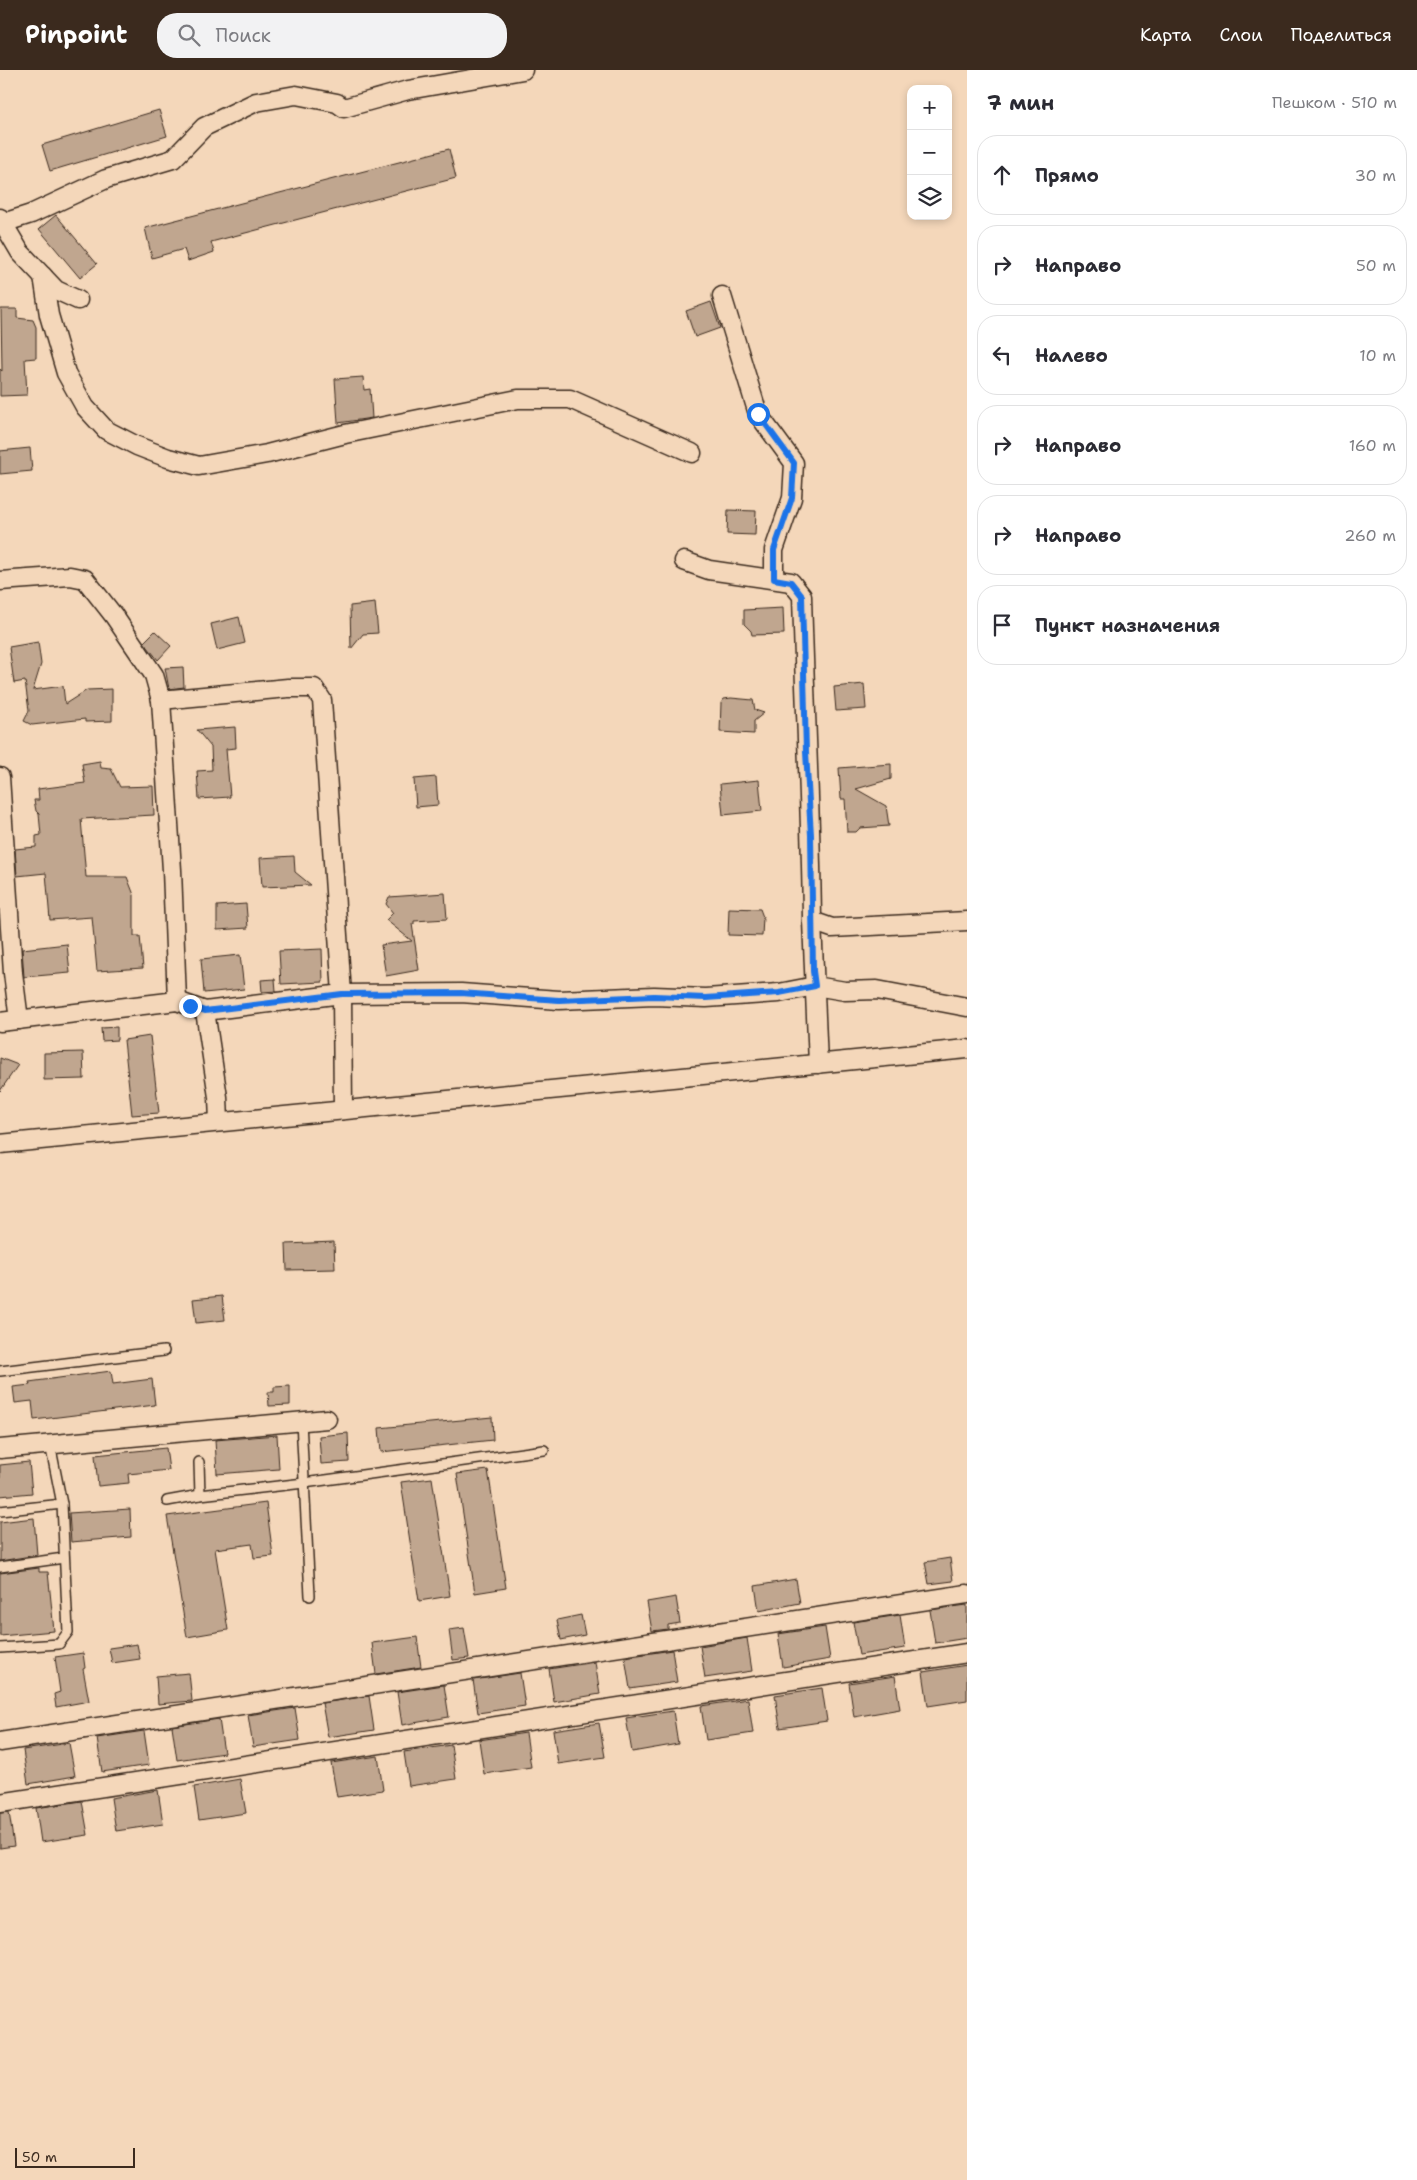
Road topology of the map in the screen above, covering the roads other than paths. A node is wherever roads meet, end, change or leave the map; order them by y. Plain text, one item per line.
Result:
1 (523, 70) edge
2 (1, 220) edge
3 (43, 276) junction
4 (722, 296) dead end
5 (78, 300) dead end
6 (692, 453) dead end
7 (684, 561) dead end
8 (774, 579) junction
9 (0, 581) edge
10 (161, 700) junction
11 (0, 777) edge
12 (3, 862) edge
13 (812, 921) junction
14 (967, 921) edge
15 (815, 986) junction
16 (342, 994) junction
17 (177, 1001) junction
18 (967, 1007) edge
19 (205, 1011) junction
20 (19, 1020) junction
21 (0, 1022) edge
22 (967, 1049) edge
23 (818, 1064) junction
24 (343, 1110) junction
25 (219, 1122) junction
26 (0, 1144) edge
27 (164, 1351) dead end
28 (0, 1371) edge
29 (327, 1419) dead end
30 (301, 1422) junction
31 (50, 1444) junction
32 (0, 1449) edge
33 (544, 1450) dead end
34 (199, 1462) dead end
35 (304, 1483) junction
36 (200, 1495) junction
37 (167, 1501) dead end
38 (62, 1504) junction
39 (0, 1511) edge
40 (64, 1558) junction
41 (0, 1567) edge
42 (967, 1594) edge
43 (310, 1596) dead end
44 (0, 1648) edge
45 (967, 1653) edge
46 (0, 1742) edge
47 (0, 1803) edge

1 - 2 street
2 - 3 street
3 - 5 street
3 - 6 street
4 - 8 street
7 - 8 street
8 - 13 street
9 - 10 street
10 - 16 street
10 - 17 street
11 - 12 street
12 - 20 street
13 - 14 street
13 - 15 street
15 - 16 street
15 - 18 street
15 - 23 street
16 - 19 street
16 - 24 street
17 - 19 street
17 - 20 street
19 - 25 street
20 - 21 street
22 - 23 street
23 - 24 street
24 - 25 street
25 - 26 street
27 - 28 lane
29 - 30 street
30 - 31 street
30 - 35 lane
31 - 32 street
31 - 38 lane
33 - 35 lane
34 - 36 lane
35 - 36 lane
35 - 43 lane
36 - 37 lane
38 - 39 lane
38 - 40 lane
40 - 41 lane
40 - 44 lane
42 - 46 street
45 - 47 street

